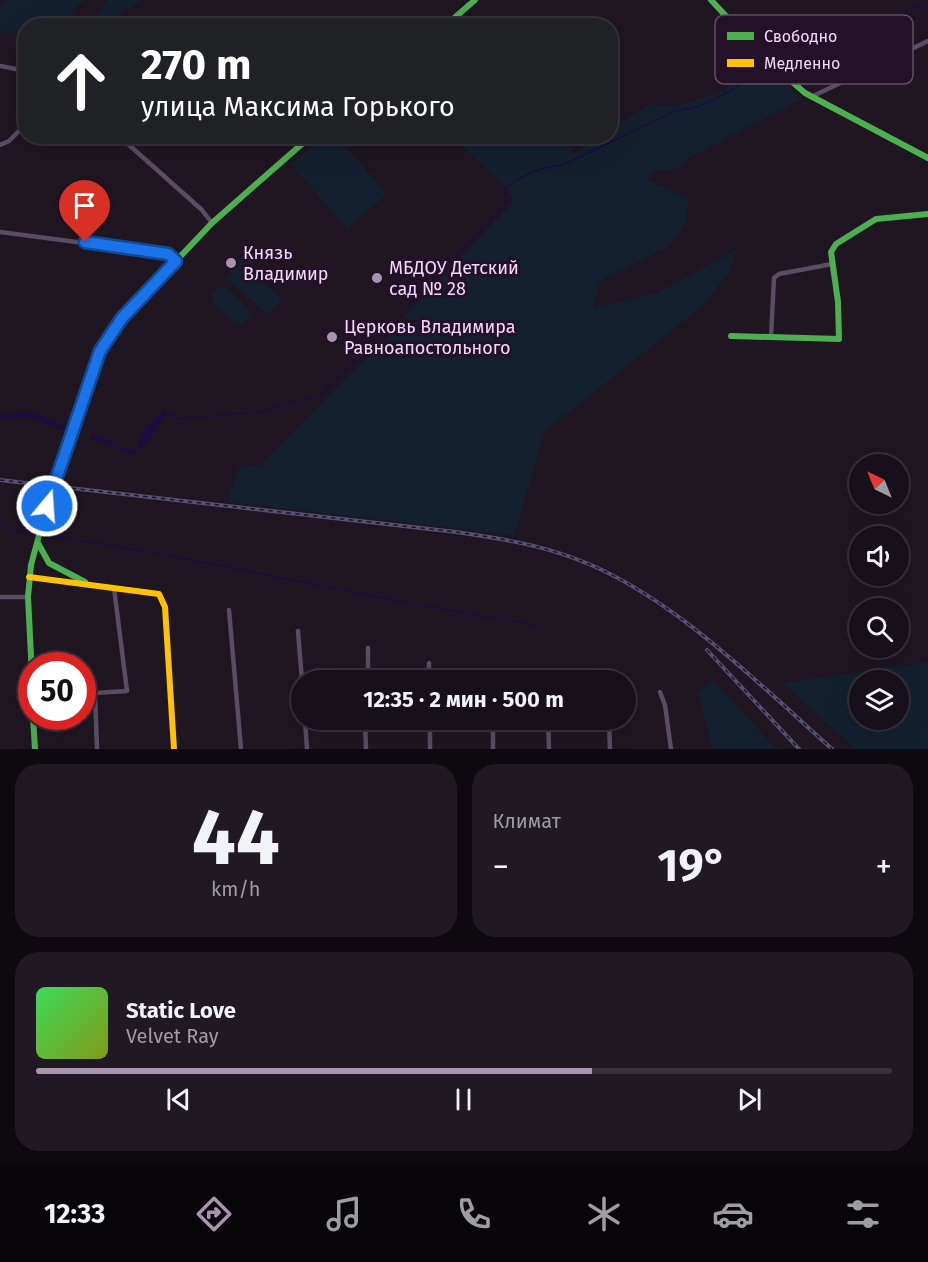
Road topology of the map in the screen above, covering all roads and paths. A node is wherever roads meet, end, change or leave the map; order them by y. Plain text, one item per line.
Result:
1 (475, 0) edge
2 (711, 0) edge
3 (725, 15) edge
4 (454, 18) edge
5 (928, 41) edge
6 (913, 48) edge
7 (0, 66) edge
8 (18, 69) edge
9 (796, 84) edge
10 (838, 84) edge
11 (811, 97) junction
12 (18, 132) edge
13 (128, 144) edge
14 (302, 144) edge
15 (0, 145) edge
16 (928, 158) edge
17 (928, 214) edge
18 (212, 223) junction
19 (0, 232) edge
20 (176, 261) junction
21 (832, 264) junction
22 (731, 336) dead end
23 (771, 337) junction
24 (39, 534) junction
25 (29, 577) junction
26 (97, 586) junction
27 (114, 588) junction
28 (0, 597) edge
29 (28, 597) junction
30 (229, 610) dead end
31 (298, 632) dead end
32 (368, 648) dead end
33 (31, 652) edge
34 (429, 663) dead end
35 (301, 670) edge
36 (368, 670) edge
37 (429, 670) edge
38 (660, 692) dead end
39 (34, 730) edge
40 (305, 730) edge
41 (365, 730) edge
42 (430, 730) edge
43 (493, 730) edge
44 (548, 730) edge
45 (609, 730) edge
46 (35, 749) edge
47 (97, 749) edge
48 (174, 749) edge
49 (241, 749) edge
50 (306, 749) edge
51 (366, 749) edge
52 (430, 749) edge
53 (493, 749) edge
54 (549, 749) edge
55 (610, 749) edge
56 (671, 749) edge

1 - 4 main road
2 - 3 main road
5 - 6 street
7 - 8 street
9 - 11 main road
10 - 11 street
11 - 16 main road
12 - 15 street
13 - 18 street
14 - 18 main road
17 - 21 main road
18 - 20 main road
19 - 20 street
20 - 24 main road
21 - 23 street
21 - 23 main road
22 - 23 main road
24 - 25 main road
24 - 26 main road
25 - 26 main road
25 - 29 main road
26 - 27 main road
27 - 47 street
27 - 48 main road
28 - 29 street
29 - 33 main road
30 - 49 street
31 - 35 street
32 - 36 street
34 - 37 street
38 - 56 street
39 - 46 main road
40 - 50 street
41 - 51 street
42 - 52 street
43 - 53 street
44 - 54 street
45 - 55 street

